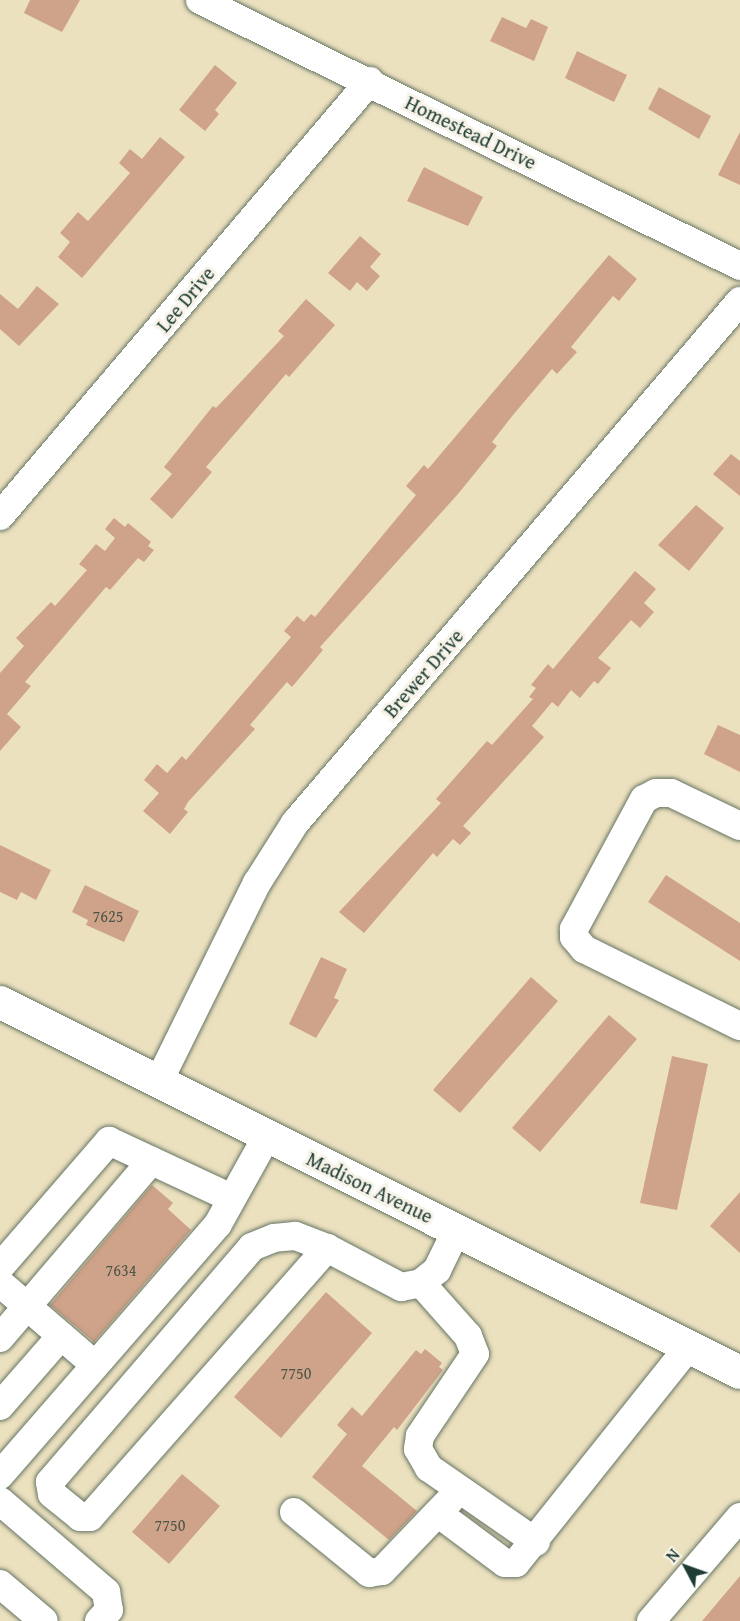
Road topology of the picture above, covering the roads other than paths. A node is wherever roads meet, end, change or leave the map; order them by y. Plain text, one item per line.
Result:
1 (200, 0) edge
2 (370, 81) junction
3 (740, 266) edge
4 (740, 301) edge
5 (0, 516) edge
6 (740, 826) edge
7 (0, 1002) edge
8 (740, 1026) edge
9 (159, 1081) junction
10 (267, 1136) junction
11 (150, 1161) junction
12 (231, 1198) junction
13 (457, 1229) junction
14 (327, 1248) junction
15 (0, 1267) edge
16 (0, 1283) edge
17 (421, 1283) junction
18 (27, 1306) junction
19 (61, 1336) junction
20 (0, 1338) edge
21 (689, 1346) junction
22 (95, 1365) junction
23 (740, 1372) edge
24 (0, 1406) edge
25 (0, 1475) edge
26 (459, 1489) junction
27 (0, 1501) edge
28 (294, 1512) dead end
29 (439, 1514) junction
30 (740, 1517) edge
31 (536, 1542) junction
32 (0, 1584) edge
33 (44, 1621) edge
34 (99, 1621) edge
35 (651, 1621) edge

1 - 2 street, Homestead Drive
2 - 3 street, Homestead Drive
2 - 5 street, Lee Drive
4 - 9 street, Brewer Drive
6 - 8 street
7 - 9 main road, Madison Avenue
9 - 10 main road, Madison Avenue
10 - 12 street
10 - 13 main road, Madison Avenue
11 - 12 street
11 - 15 street
11 - 18 street
12 - 22 street
13 - 17 street
13 - 21 main road, Madison Avenue
14 - 14 street
14 - 17 street
16 - 18 street
17 - 26 street
18 - 19 street
18 - 20 street
19 - 22 street
19 - 24 street
21 - 23 main road, Madison Avenue
21 - 31 street
22 - 25 street
26 - 29 street
26 - 31 street
27 - 34 street
28 - 29 street
29 - 31 street
30 - 35 street
32 - 33 street

